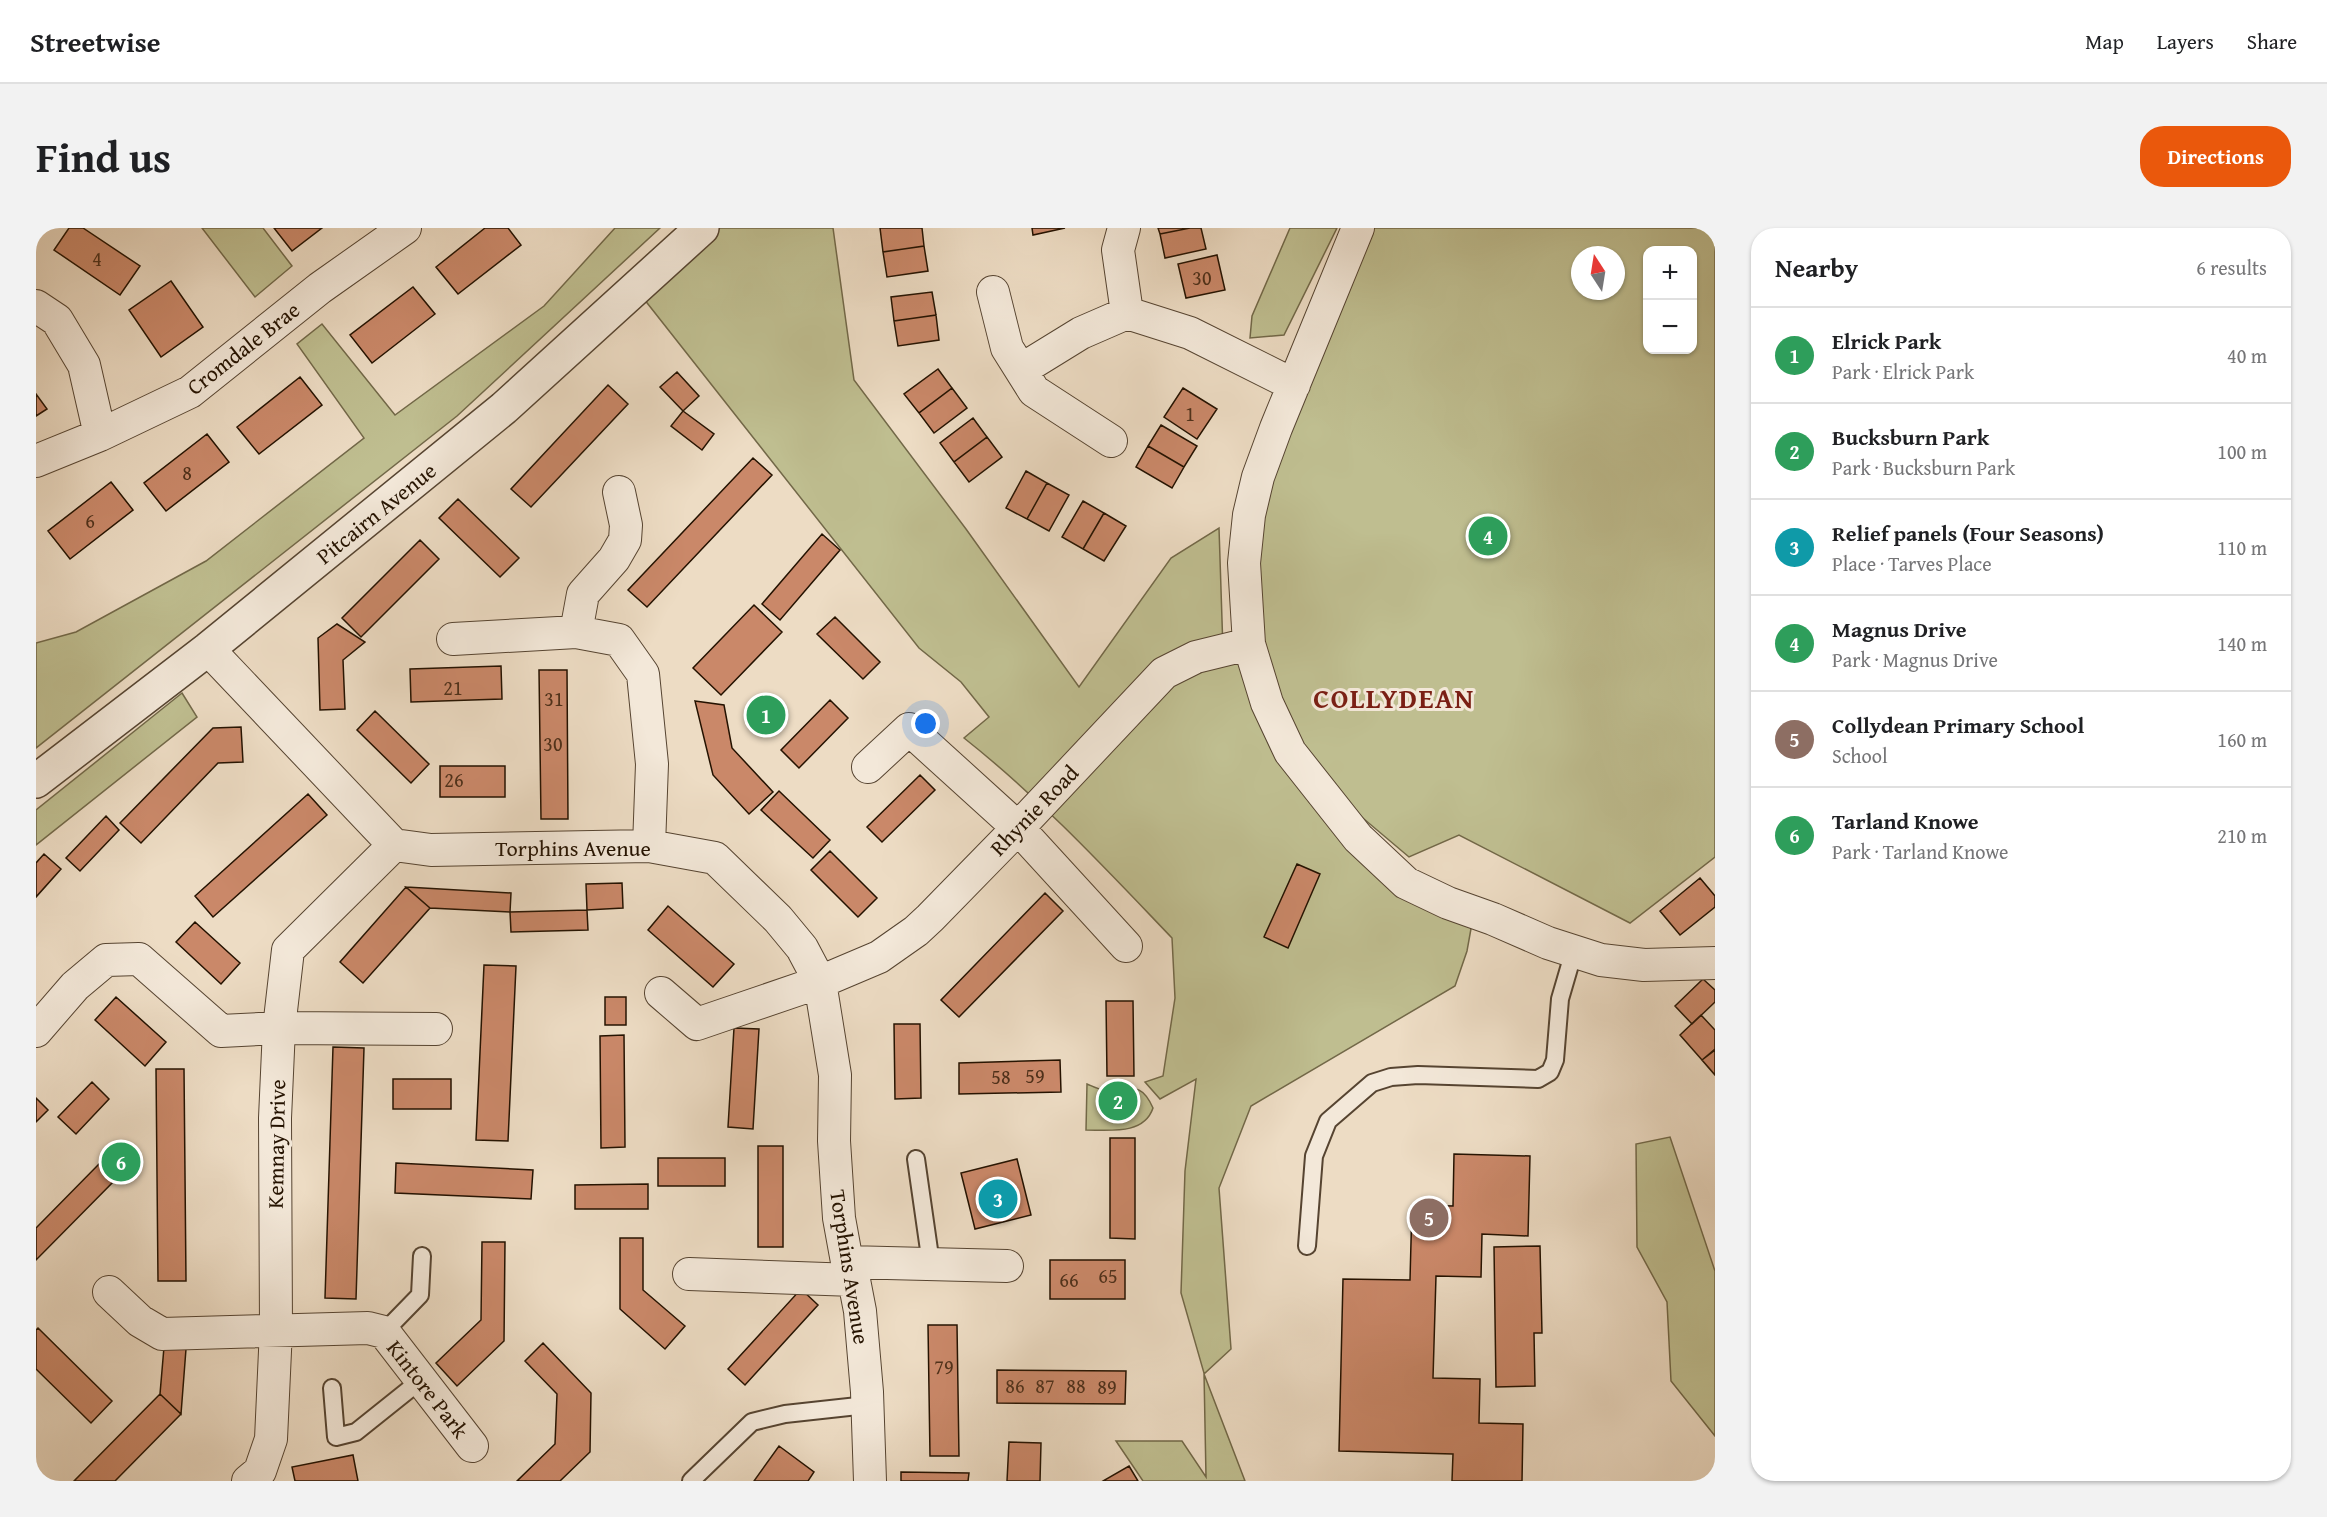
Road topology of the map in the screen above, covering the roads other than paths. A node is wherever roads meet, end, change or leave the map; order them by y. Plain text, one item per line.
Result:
1 (405, 228) edge
2 (702, 228) edge
3 (1124, 228) edge
4 (1358, 228) edge
5 (993, 292) dead end
6 (36, 306) edge
7 (1127, 313) junction
8 (1021, 370) junction
9 (1294, 385) junction
10 (100, 435) junction
11 (1111, 441) dead end
12 (36, 461) edge
13 (619, 492) dead end
14 (576, 632) junction
15 (453, 639) dead end
16 (1248, 644) junction
17 (208, 649) junction
18 (868, 767) dead end
19 (36, 781) edge
20 (1018, 828) junction
21 (394, 845) junction
22 (649, 846) junction
23 (1126, 946) dead end
24 (1574, 951) junction
25 (1715, 963) edge
26 (820, 982) junction
27 (661, 993) dead end
28 (279, 1028) junction
29 (436, 1029) dead end
30 (36, 1031) edge
31 (916, 1160) dead end
32 (1307, 1246) dead end
33 (422, 1256) dead end
34 (931, 1264) junction
35 (1007, 1266) dead end
36 (850, 1271) junction
37 (689, 1274) dead end
38 (109, 1292) dead end
39 (276, 1329) junction
40 (384, 1332) junction
41 (421, 1380) junction
42 (332, 1388) dead end
43 (867, 1405) junction
44 (472, 1446) dead end
45 (249, 1481) edge
46 (691, 1481) edge
47 (870, 1481) edge

1 - 10 street, Cromdale Brae
2 - 17 street, Pitcairn Avenue
3 - 7 street
4 - 9 street
5 - 8 street
6 - 10 street
7 - 8 street
7 - 9 street
8 - 11 street
9 - 16 street
10 - 12 street, Cromdale Brae
13 - 14 street
14 - 15 street
14 - 22 street
16 - 20 street, Rhynie Road
16 - 24 street
17 - 19 street, Pitcairn Avenue
17 - 21 street
18 - 20 street
20 - 23 street
20 - 26 street, Rhynie Road
21 - 22 street, Torphins Avenue
21 - 28 street, Kemnay Drive
22 - 26 street, Torphins Avenue
24 - 25 street
24 - 32 lane
26 - 27 street, Rhynie Road
26 - 36 street, Torphins Avenue
28 - 29 street
28 - 30 street
28 - 39 street, Kemnay Drive
31 - 34 lane
33 - 40 lane
34 - 35 street
34 - 36 street
36 - 37 street
36 - 43 street, Torphins Avenue
38 - 39 street, Kintore Park
39 - 40 street, Kintore Park
39 - 45 street, Kemnay Drive
40 - 41 street, Kintore Park
41 - 42 lane
41 - 44 street, Kintore Park
43 - 46 lane
43 - 47 street, Torphins Avenue

